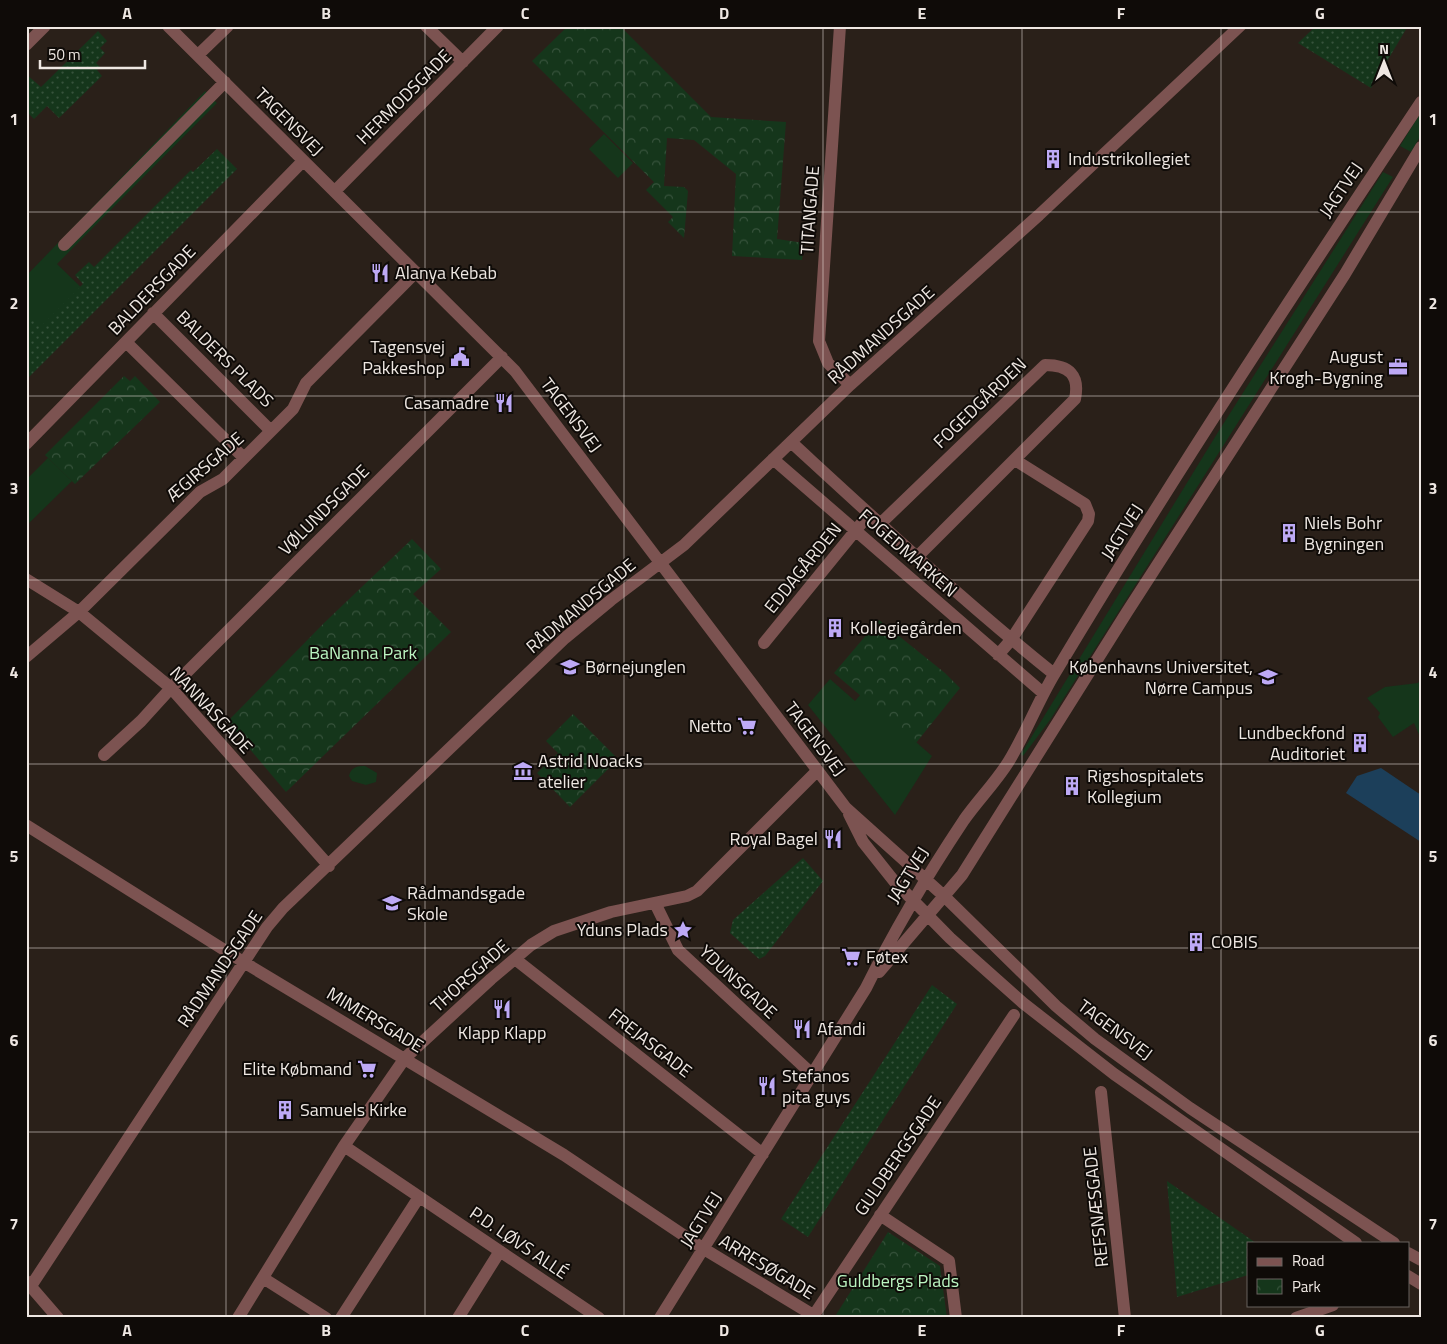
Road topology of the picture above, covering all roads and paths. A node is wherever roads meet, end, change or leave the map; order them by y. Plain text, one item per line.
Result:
1 (45, 26) edge
2 (168, 26) edge
3 (228, 26) edge
4 (426, 26) edge
5 (498, 26) edge
6 (840, 26) edge
7 (1240, 26) edge
8 (26, 45) edge
9 (198, 56) junction
10 (463, 62) junction
11 (225, 82) junction
12 (1421, 102) edge
13 (1421, 147) edge
14 (304, 160) junction
15 (335, 192) junction
16 (64, 245) dead end
17 (416, 272) junction
18 (153, 313) junction
19 (126, 342) junction
20 (502, 357) junction
21 (850, 385) junction
22 (271, 431) junction
23 (792, 442) junction
24 (26, 444) edge
25 (244, 458) junction
26 (773, 459) junction
27 (1015, 460) junction
28 (869, 514) junction
29 (880, 524) junction
30 (856, 530) junction
31 (918, 556) junction
32 (661, 563) junction
33 (26, 579) edge
34 (79, 612) junction
35 (1011, 640) junction
36 (764, 643) dead end
37 (998, 655) junction
38 (26, 657) edge
39 (1054, 674) junction
40 (171, 688) junction
41 (1043, 693) junction
42 (104, 755) dead end
43 (817, 771) junction
44 (846, 808) junction
45 (26, 826) edge
46 (329, 866) junction
47 (926, 878) junction
48 (944, 896) junction
49 (913, 900) junction
50 (655, 903) junction
51 (928, 915) junction
52 (515, 959) junction
53 (244, 963) junction
54 (866, 988) junction
55 (1014, 1015) dead end
56 (405, 1058) junction
57 (813, 1075) junction
58 (1101, 1092) dead end
59 (344, 1146) junction
60 (763, 1154) junction
61 (419, 1197) junction
62 (880, 1215) junction
63 (1355, 1242) edge
64 (1392, 1242) edge
65 (704, 1249) junction
66 (500, 1251) junction
67 (1410, 1277) edge
68 (264, 1278) junction
69 (29, 1284) edge
70 (1421, 1284) edge
71 (1330, 1306) edge
72 (812, 1317) edge
73 (58, 1318) edge
74 (238, 1318) edge
75 (326, 1318) edge
76 (341, 1318) edge
77 (458, 1318) edge
78 (599, 1318) edge
79 (660, 1318) edge
80 (956, 1318) edge
81 (1125, 1318) edge
82 (1296, 1318) edge

1 - 8 street
2 - 9 street, TAGENSVEJ
3 - 9 street
4 - 10 street
5 - 10 street, HERMODSGADE
6 - 21 street, TITANGADE
7 - 21 street, RÅDMANDSGADE
9 - 11 street, TAGENSVEJ
10 - 15 street, HERMODSGADE
11 - 14 street, TAGENSVEJ
11 - 16 street
12 - 39 street, JAGTVEJ
13 - 48 street, JAGTVEJ
14 - 15 street, TAGENSVEJ
14 - 18 street, BALDERSGADE
15 - 17 street, TAGENSVEJ
17 - 20 street, TAGENSVEJ
17 - 22 street, ÆGIRSGADE
18 - 19 street, BALDERSGADE
18 - 22 street, BALDERS PLADS
19 - 24 street, BALDERSGADE
19 - 25 street
20 - 32 street, TAGENSVEJ
20 - 40 street, VØLUNDSGADE
21 - 23 street, RÅDMANDSGADE
22 - 25 street, ÆGIRSGADE
23 - 26 street, RÅDMANDSGADE
23 - 28 street, FOGEDMARKEN
25 - 34 street, ÆGIRSGADE
26 - 30 street, FOGEDMARKEN
26 - 32 street, RÅDMANDSGADE
27 - 29 street, FOGEDGÅRDEN
27 - 31 street, FOGEDGÅRDEN
27 - 35 street
28 - 29 street, FOGEDMARKEN
28 - 30 street, EDDAGÅRDEN
29 - 31 street, FOGEDMARKEN
30 - 36 street, EDDAGÅRDEN
30 - 37 street, FOGEDMARKEN
31 - 35 street, FOGEDMARKEN
32 - 43 street, TAGENSVEJ
32 - 46 street, RÅDMANDSGADE
33 - 34 street, NANNASGADE
34 - 38 street, ÆGIRSGADE
34 - 40 street, NANNASGADE
35 - 37 street
35 - 39 street, FOGEDMARKEN
37 - 41 street, FOGEDMARKEN
39 - 41 street, JAGTVEJ
40 - 42 street, VØLUNDSGADE
40 - 46 street, NANNASGADE
41 - 47 street, JAGTVEJ
43 - 44 street, TAGENSVEJ
43 - 50 street, THORSGADE
44 - 47 street, TAGENSVEJ
44 - 49 street, TAGENSVEJ
45 - 53 street, MIMERSGADE
46 - 53 street, RÅDMANDSGADE
47 - 48 street, TAGENSVEJ
47 - 49 street, JAGTVEJ
48 - 51 street, JAGTVEJ
48 - 64 street, TAGENSVEJ
49 - 51 street, TAGENSVEJ
49 - 54 street, JAGTVEJ
50 - 52 street, THORSGADE
50 - 57 street, YDUNSGADE
51 - 54 street, JAGTVEJ
51 - 63 street, TAGENSVEJ
52 - 56 street, THORSGADE
52 - 60 street, FREJASGADE
53 - 56 street, MIMERSGADE
53 - 69 street, RÅDMANDSGADE
54 - 57 street, JAGTVEJ
55 - 62 street, GULDBERGSGADE
56 - 59 street, THORSGADE
56 - 65 street, MIMERSGADE
57 - 60 street, JAGTVEJ
58 - 81 street, REFSNÆSGADE
59 - 61 street, P.D. LØVS ALLÉ
59 - 68 street, THORSGADE
60 - 65 street, JAGTVEJ
61 - 66 street, P.D. LØVS ALLÉ
61 - 76 street
62 - 72 street, GULDBERGSGADE
62 - 80 street
65 - 72 street, ARRESØGADE
65 - 79 street, JAGTVEJ
66 - 77 street
66 - 78 street, P.D. LØVS ALLÉ
67 - 70 street
68 - 74 street, THORSGADE
68 - 75 street
69 - 73 street
71 - 82 street

